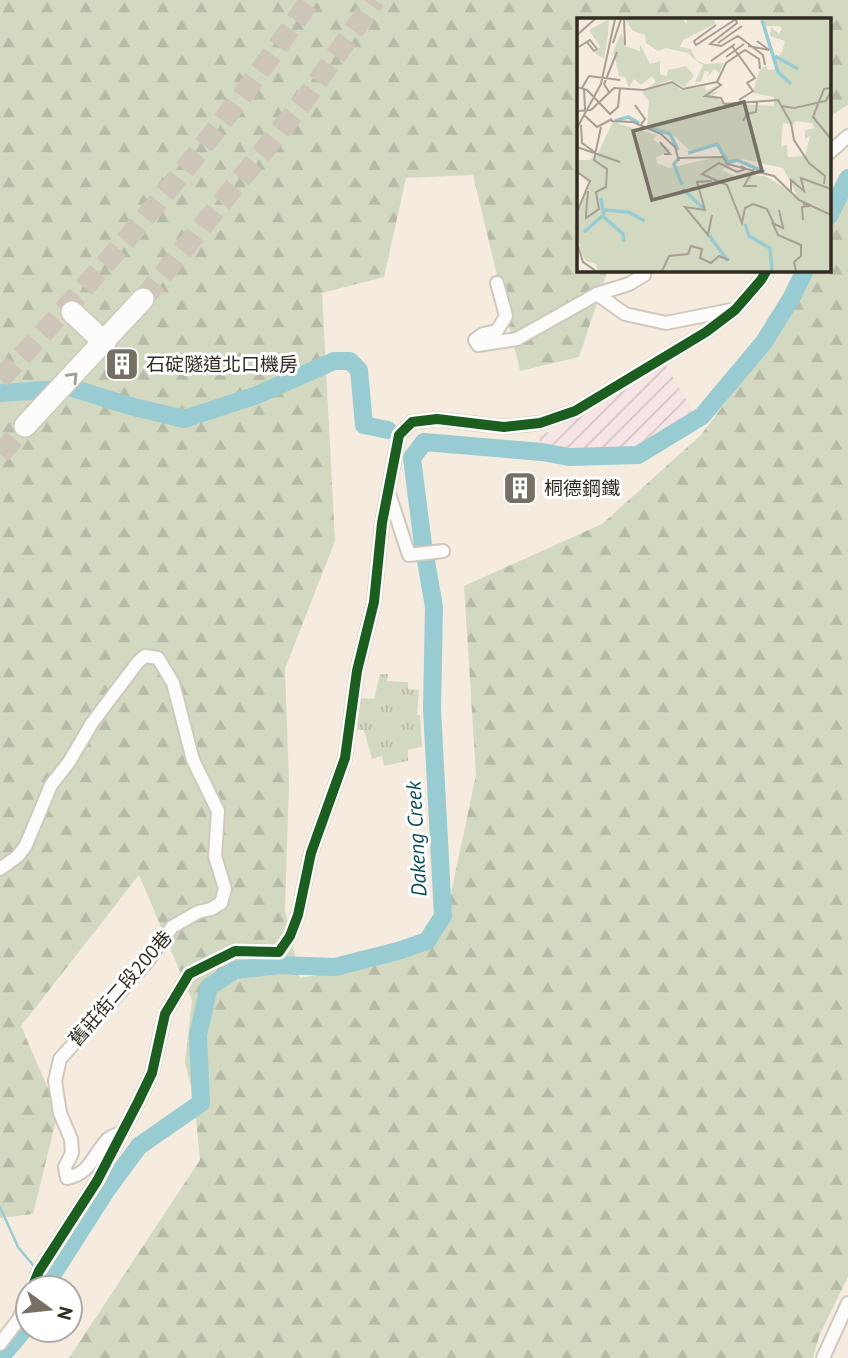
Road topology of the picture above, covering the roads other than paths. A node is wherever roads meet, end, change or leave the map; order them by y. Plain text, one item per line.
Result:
1 (848, 136) edge
2 (830, 152) edge
3 (766, 271) edge
4 (644, 275) dead end
5 (497, 283) dead end
6 (597, 294) junction
7 (143, 299) tunnel mouth
8 (735, 310) junction
9 (72, 312) dead end
10 (105, 343) junction
11 (25, 426) tunnel mouth
12 (388, 490) junction
13 (443, 551) dead end
14 (0, 869) edge
15 (122, 1132) junction
16 (38, 1274) edge
17 (848, 1303) edge
18 (14, 1326) edge
19 (0, 1344) edge
20 (823, 1358) edge

1 - 2 street
3 - 8 street
4 - 6 street
5 - 6 street
6 - 8 street
7 - 10 highway
8 - 12 street
9 - 10 highway
11 -> 10 highway
12 - 13 street
12 - 15 street
14 - 15 street, 舊莊街二段200巷
15 - 16 street
17 - 20 street
18 - 19 street

